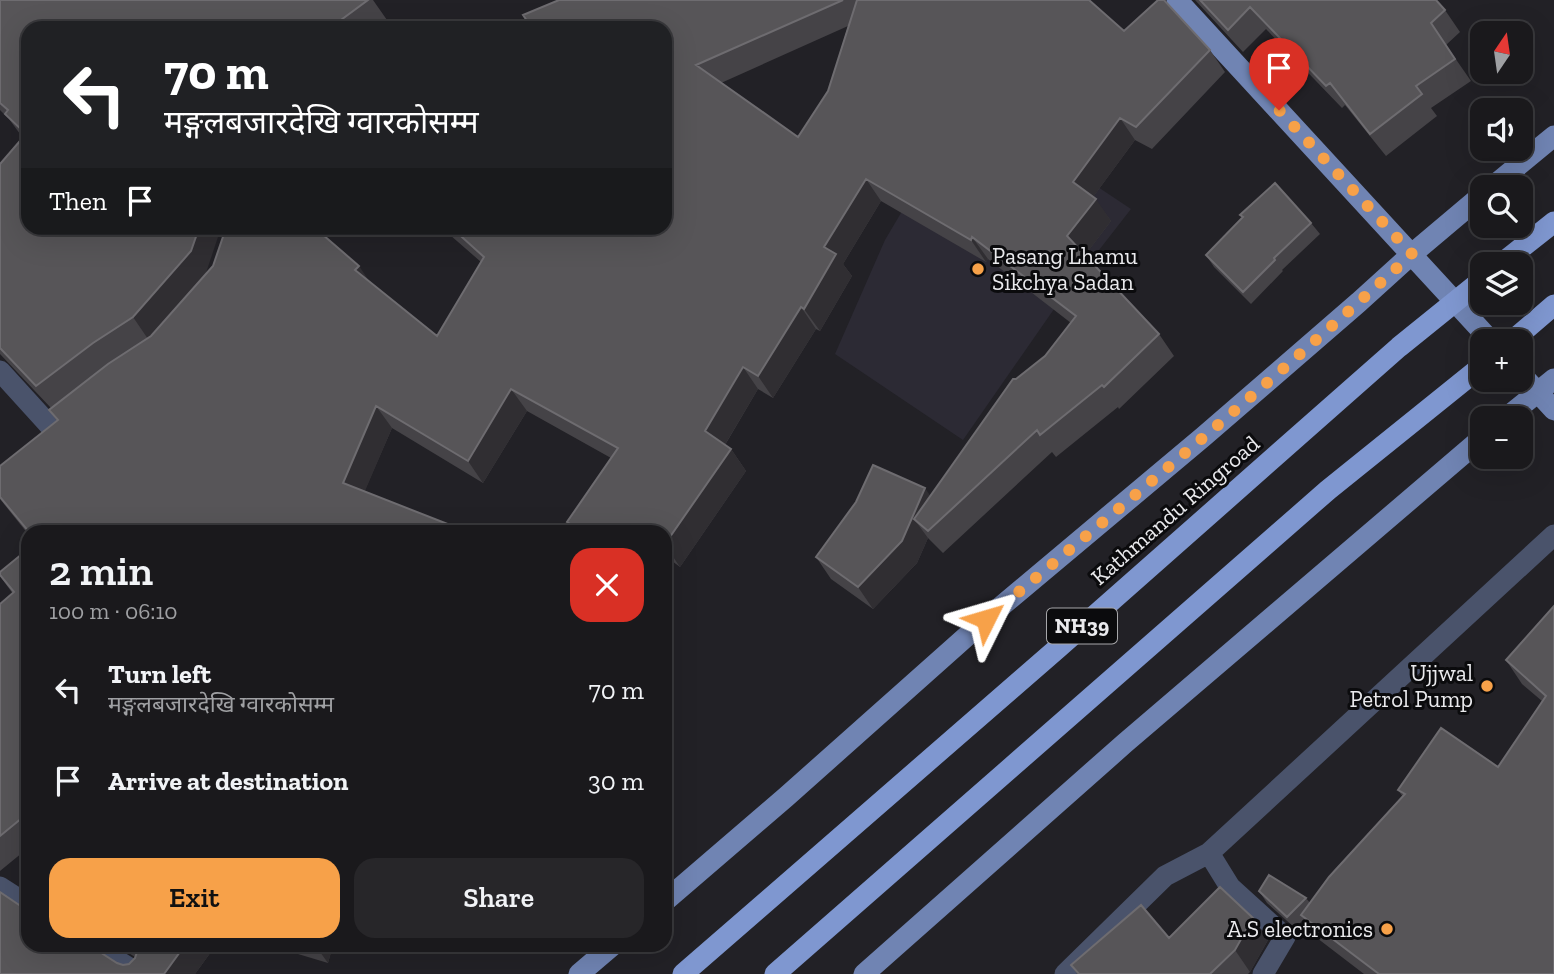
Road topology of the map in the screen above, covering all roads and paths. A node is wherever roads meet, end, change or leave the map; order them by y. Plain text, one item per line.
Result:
1 (1177, 0) edge
2 (1554, 136) edge
3 (1507, 175) edge
4 (1470, 205) edge
5 (1554, 222) edge
6 (1516, 252) edge
7 (1412, 254) junction
8 (1470, 290) edge
9 (1554, 305) edge
10 (1480, 329) edge
11 (1526, 329) edge
12 (0, 371) edge
13 (1470, 376) edge
14 (1546, 385) edge
15 (94, 392) edge
16 (1521, 406) edge
17 (1554, 410) edge
18 (1470, 448) edge
19 (1554, 535) edge
20 (1209, 853) junction
21 (0, 887) edge
22 (672, 895) edge
23 (21, 900) edge
24 (104, 952) edge
25 (605, 952) edge
26 (139, 974) edge
27 (579, 974) edge
28 (682, 974) edge
29 (775, 974) edge
30 (864, 974) edge
31 (1065, 974) edge
32 (1263, 974) edge

1 - 7 main road
2 - 3 main road
4 - 7 main road
5 - 6 highway
7 - 10 main road
7 - 22 main road
8 - 28 highway, Kathmandu Ringroad / NH39, bridge
9 - 11 highway
12 - 15 street
13 - 29 highway, NH39
14 - 16 main road
14 - 17 main road
18 - 30 main road
19 - 20 street
20 - 31 street
20 - 32 street
21 - 23 street
24 - 26 street
25 - 27 main road

